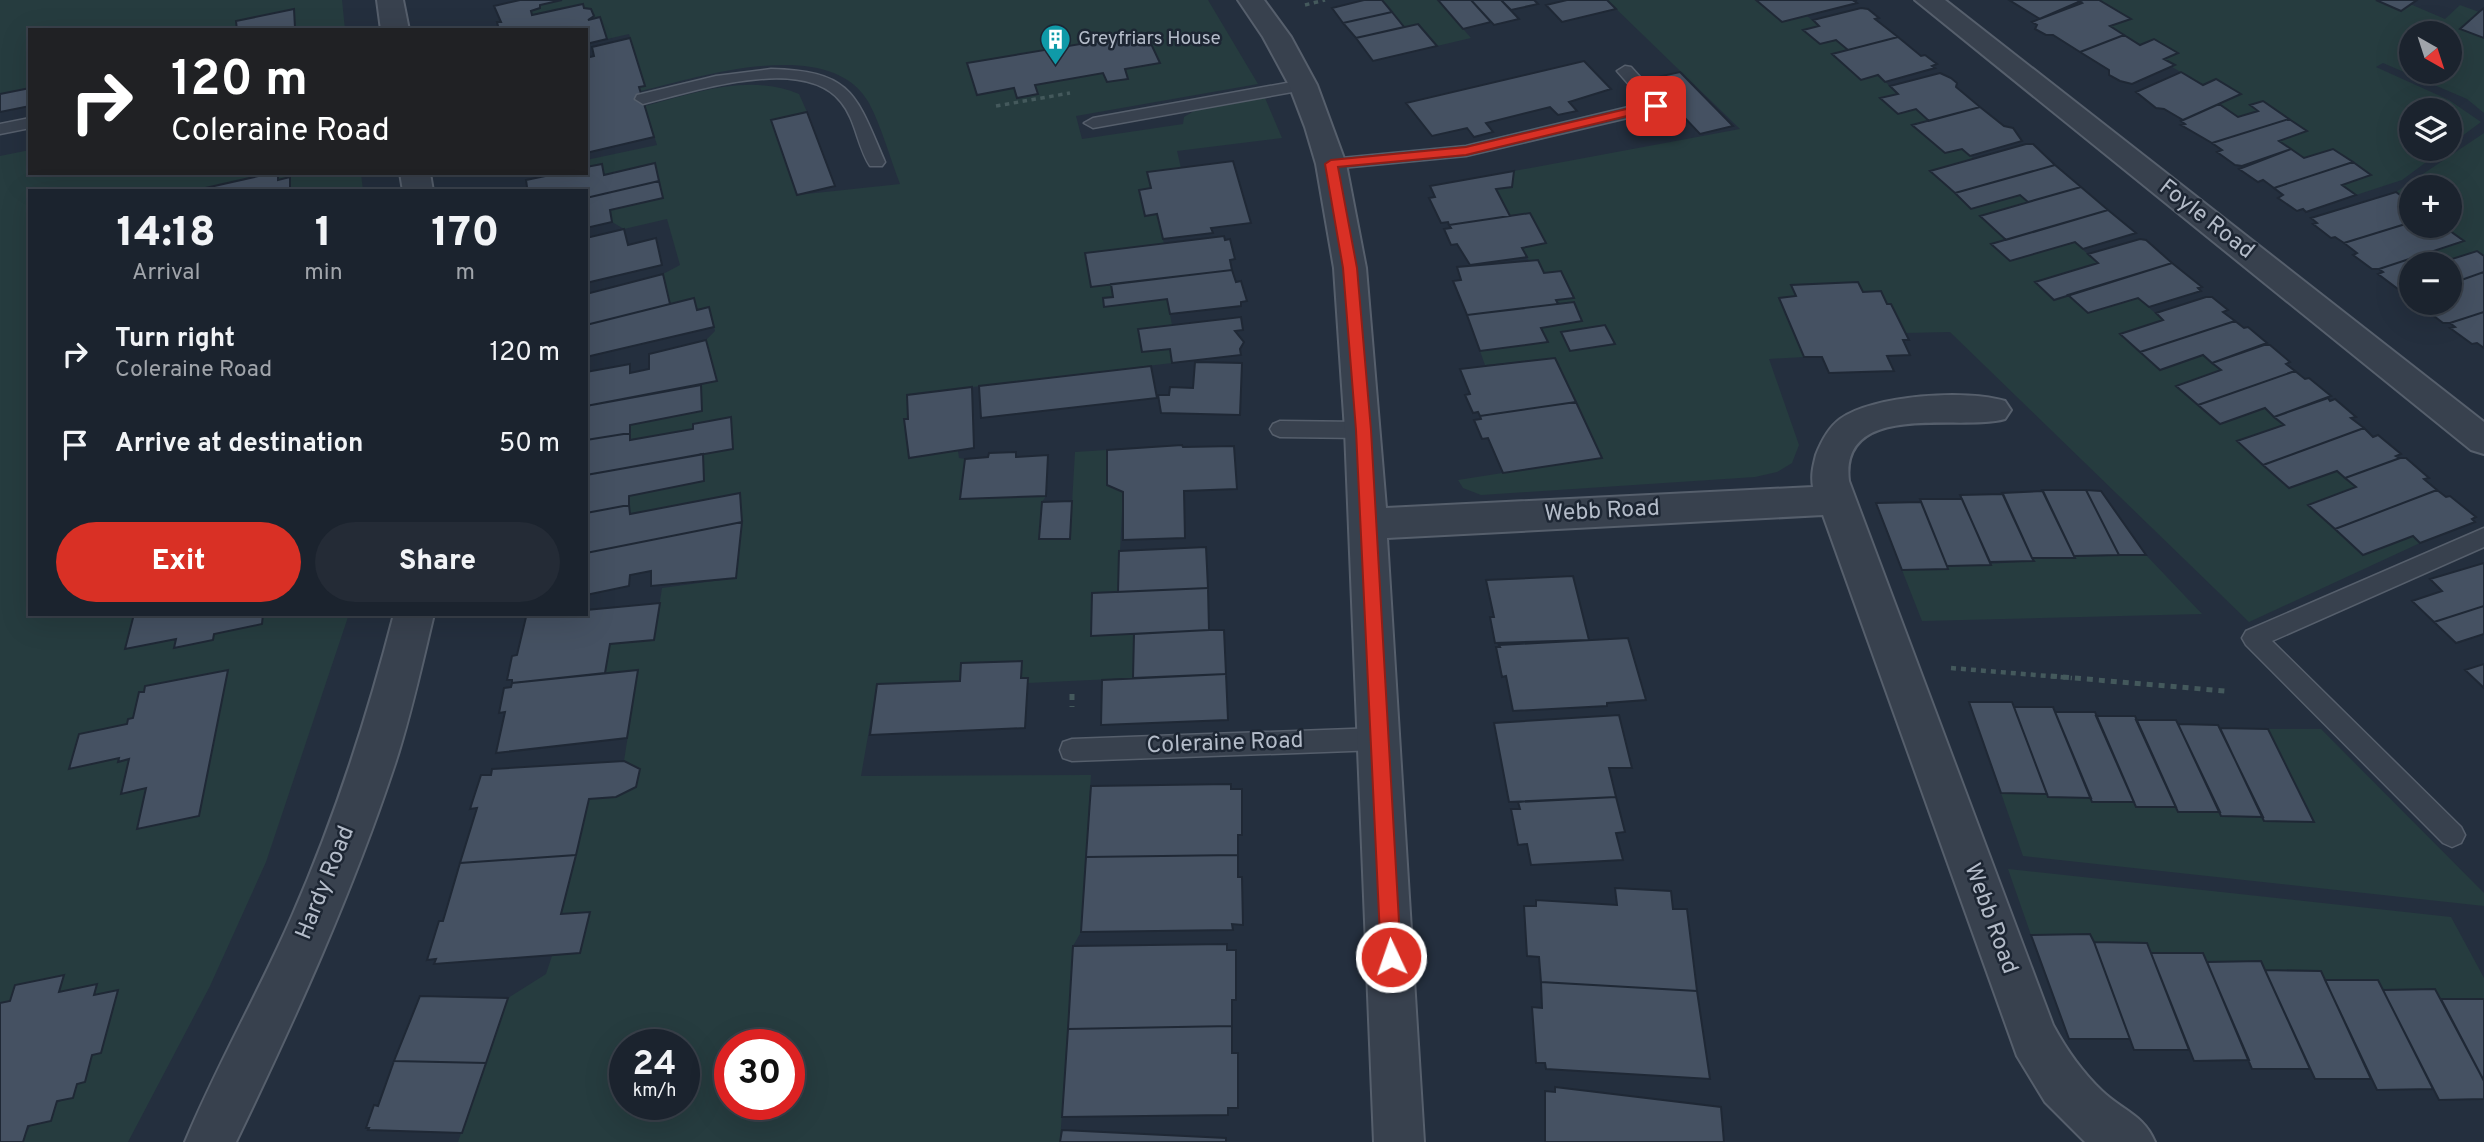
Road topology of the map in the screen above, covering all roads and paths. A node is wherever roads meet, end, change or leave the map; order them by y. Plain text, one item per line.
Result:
1 (390, 0) edge
2 (1251, 0) edge
3 (1928, 0) edge
4 (395, 28) edge
5 (1625, 71) dead end
6 (1303, 85) junction
7 (643, 99) dead end
8 (1656, 106) junction
9 (28, 123) edge
10 (1093, 123) dead end
11 (1675, 127) dead end
12 (1, 129) edge
13 (876, 162) dead end
14 (1331, 164) junction
15 (1993, 410) dead end
16 (1280, 429) dead end
17 (1363, 430) junction
18 (2484, 441) edge
19 (1836, 500) junction
20 (1367, 524) junction
21 (2484, 537) edge
22 (414, 616) edge
23 (1898, 664) junction
24 (2225, 691) dead end
25 (1378, 739) junction
26 (1072, 750) dead end
27 (2452, 835) dead end
28 (210, 1142) edge
29 (1399, 1142) edge
30 (2130, 1142) edge

1 - 4 street
2 - 6 street
3 - 18 street, Foyle Road
5 - 8 lane
6 - 10 lane
6 - 14 street
7 - 13 lane
8 - 11 lane
8 - 14 lane
9 - 12 lane
14 - 17 street
15 - 19 street, Webb Road
16 - 17 lane
17 - 20 street
19 - 20 street, Webb Road
19 - 23 street, Webb Road
20 - 25 street
21 - 27 lane
22 - 28 street, Hardy Road
23 - 24 path
23 - 30 street, Webb Road
25 - 26 lane, Coleraine Road
25 - 29 street

